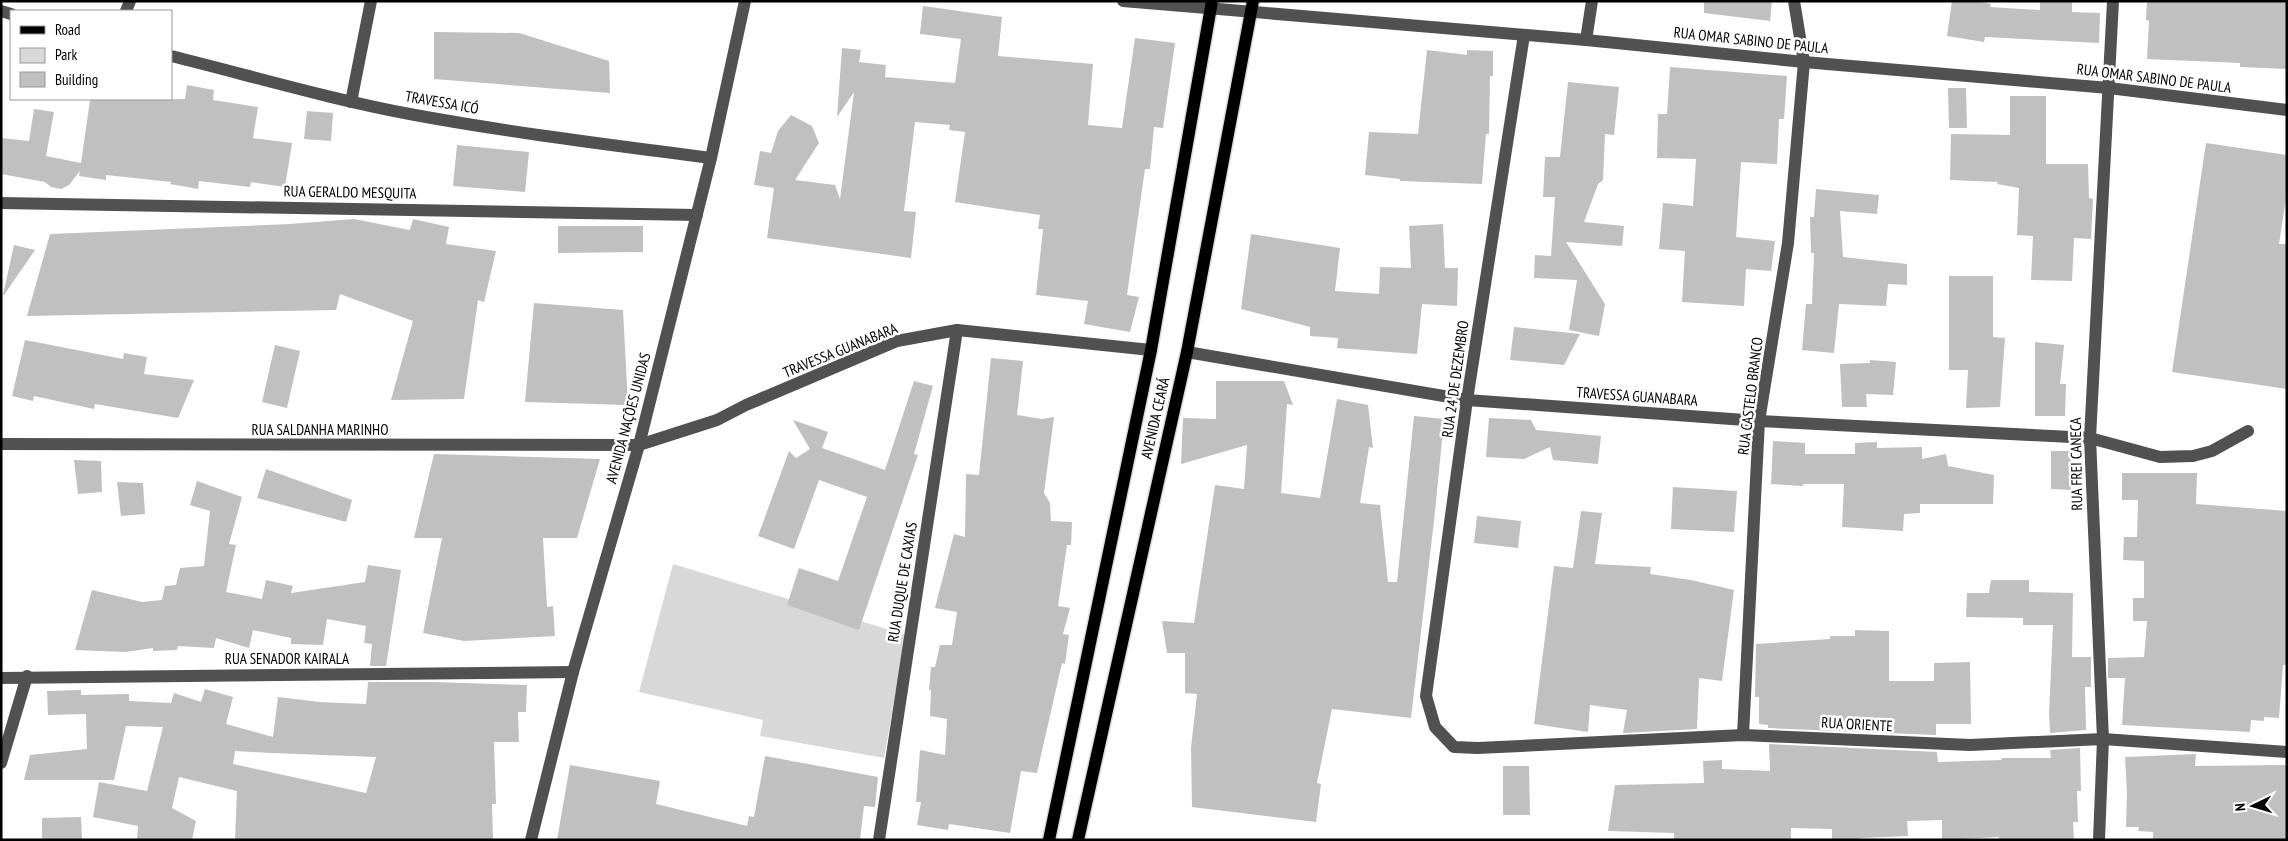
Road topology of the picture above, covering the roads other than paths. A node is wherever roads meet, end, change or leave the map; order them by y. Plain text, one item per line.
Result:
1 (371, 1) edge
2 (745, 1) edge
3 (1123, 1) edge
4 (1592, 1) edge
5 (1794, 1) edge
6 (2114, 1) edge
7 (1211, 6) edge
8 (1252, 7) edge
9 (1524, 35) junction
10 (1586, 40) junction
11 (172, 56) edge
12 (1804, 62) junction
13 (2109, 88) junction
14 (352, 102) junction
15 (2287, 110) edge
16 (711, 158) junction
17 (1, 203) edge
18 (697, 215) junction
19 (957, 330) junction
20 (1151, 350) junction
21 (1186, 352) junction
22 (1468, 400) junction
23 (1760, 421) junction
24 (2248, 431) dead end
25 (2090, 438) junction
26 (1, 444) edge
27 (639, 445) junction
28 (573, 672) junction
29 (27, 676) junction
30 (1, 678) edge
31 (1434, 727) joint
32 (1744, 735) junction
33 (2103, 739) junction
34 (2287, 752) edge
35 (1, 763) edge
36 (531, 840) edge
37 (879, 840) edge
38 (1049, 840) edge
39 (1078, 840) edge
40 (2100, 840) edge

1 - 14 street
2 - 16 street, AVENIDA NAÇÕES UNIDAS
3 - 7 street, RUA OMAR SABINO DE PAULA
4 - 10 street
5 - 12 street, RUA CASTELO BRANCO
6 - 13 street, RUA FREI CANECA
7 - 8 street, RUA OMAR SABINO DE PAULA
7 - 20 main road, AVENIDA CEARÁ
8 - 9 street, RUA OMAR SABINO DE PAULA
8 - 21 main road, AVENIDA CEARÁ
9 - 10 street, RUA OMAR SABINO DE PAULA
9 - 22 street, RUA 24 DE DEZEMBRO
10 - 12 street, RUA OMAR SABINO DE PAULA
11 - 14 street, TRAVESSA ICÓ
12 - 13 street, RUA OMAR SABINO DE PAULA
12 - 23 street, RUA CASTELO BRANCO
13 - 15 street, RUA OMAR SABINO DE PAULA
13 - 25 street, RUA FREI CANECA
14 - 16 street, TRAVESSA ICÓ
16 - 18 street, AVENIDA NAÇÕES UNIDAS
17 - 18 street, RUA GERALDO MESQUITA
18 - 27 street, AVENIDA NAÇÕES UNIDAS
19 - 20 street, TRAVESSA GUANABARA
19 - 27 street, TRAVESSA GUANABARA
19 - 37 street, RUA DUQUE DE CAXIAS
20 - 38 main road, AVENIDA CEARÁ
21 - 22 street, TRAVESSA GUANABARA
21 - 39 main road, AVENIDA CEARÁ
22 - 23 street, TRAVESSA GUANABARA
22 - 31 street, RUA 24 DE DEZEMBRO
23 - 25 street, TRAVESSA GUANABARA
23 - 32 street, RUA CASTELO BRANCO
24 - 25 street, TRAVESSA GUANABARA
25 - 33 street, RUA FREI CANECA
26 - 27 street, RUA SALDANHA MARINHO
27 - 28 street, AVENIDA NAÇÕES UNIDAS
28 - 29 street, RUA SENADOR KAIRALA
28 - 36 street, AVENIDA NAÇÕES UNIDAS
29 - 30 street, RUA SENADOR KAIRALA
29 - 35 street
31 - 32 street, RUA ORIENTE
32 - 33 street, RUA ORIENTE
33 - 34 street, RUA ORIENTE
33 - 40 street, RUA FREI CANECA

